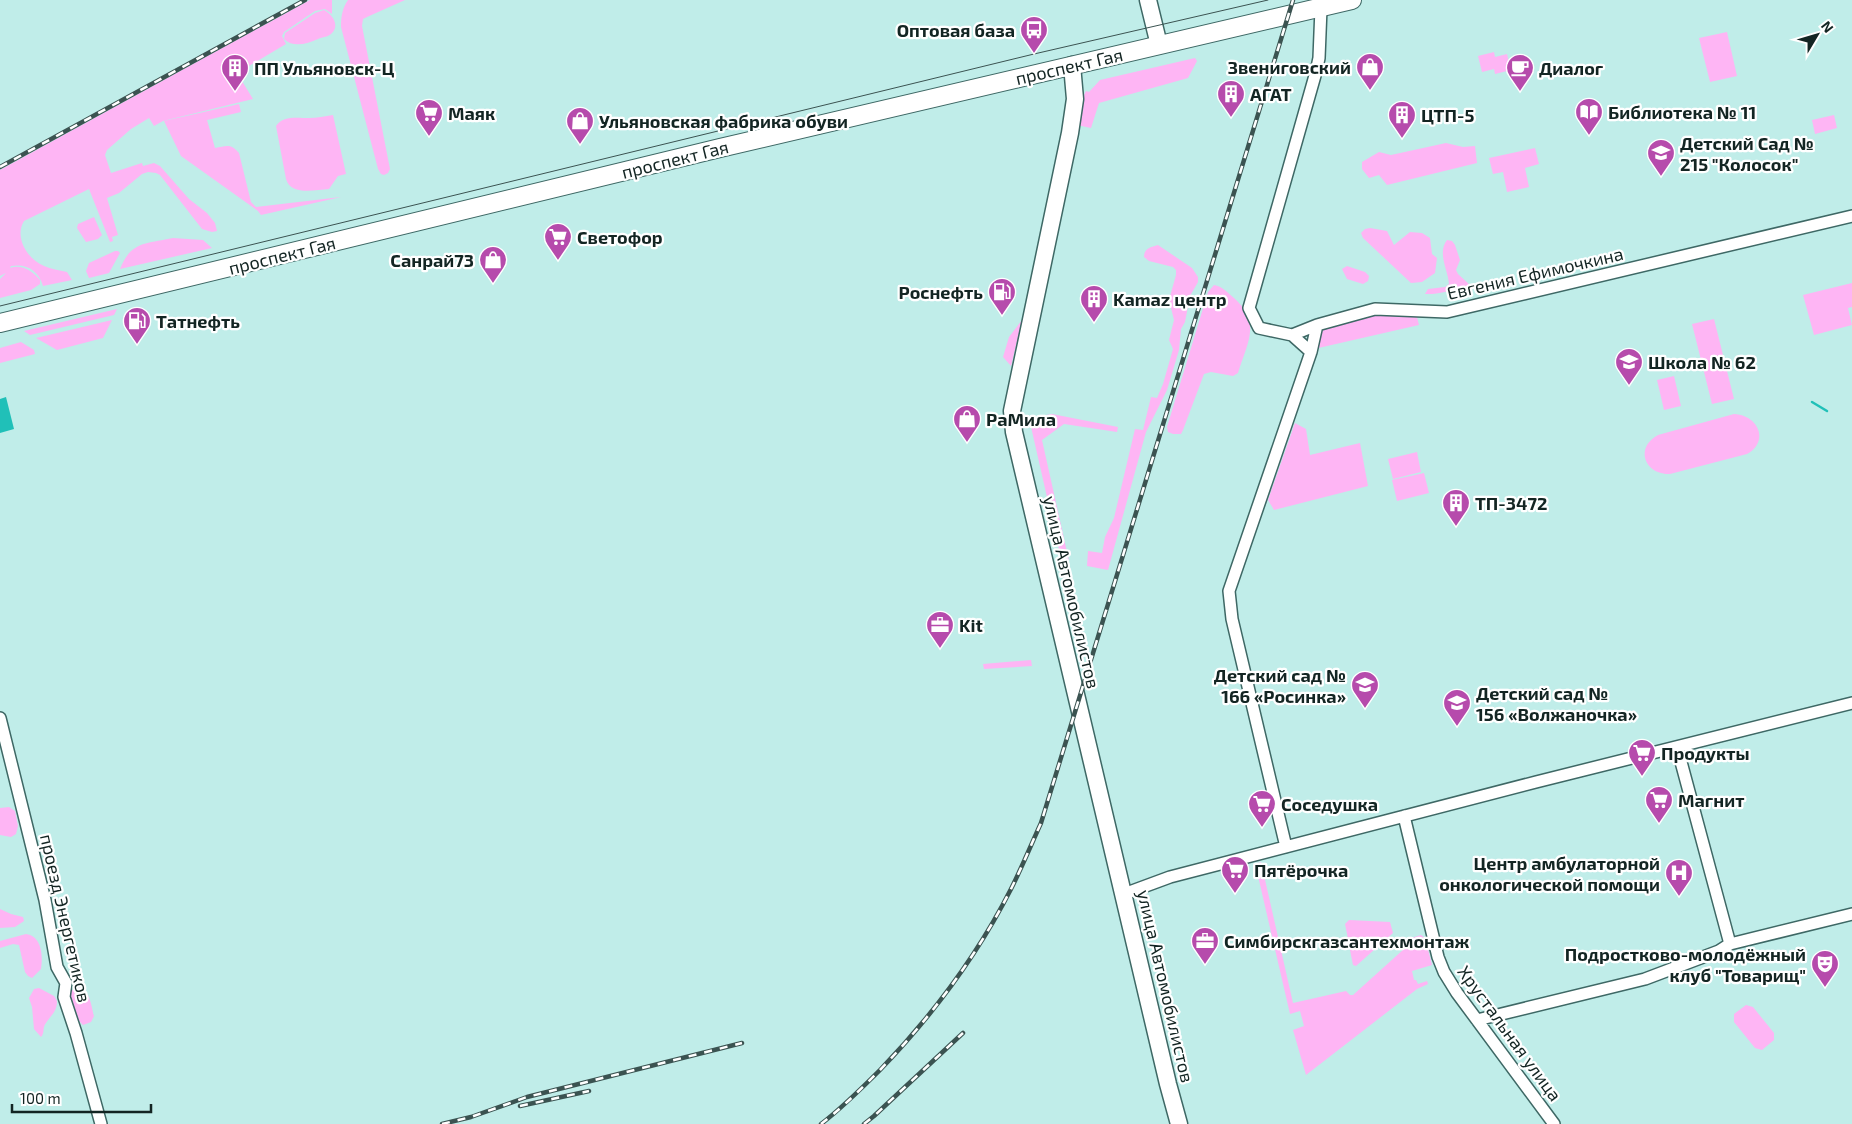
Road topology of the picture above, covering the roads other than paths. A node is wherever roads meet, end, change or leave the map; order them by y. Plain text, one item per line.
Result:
1 (1148, 0) edge
2 (1352, 0) edge
3 (1320, 8) junction
4 (1159, 45) junction
5 (1072, 65) junction
6 (1852, 216) edge
7 (0, 323) edge
8 (1317, 325) junction
9 (1292, 335) junction
10 (1311, 352) junction
11 (1852, 702) edge
12 (0, 718) edge
13 (1677, 747) junction
14 (1404, 816) junction
15 (1286, 847) junction
16 (1124, 894) junction
17 (1852, 914) edge
18 (1730, 944) junction
19 (1477, 1020) junction
20 (100, 1124) edge
21 (1179, 1124) edge
22 (1554, 1124) edge

1 - 4 street
2 - 3 main road, проспект Гая
3 - 4 main road, проспект Гая
3 - 9 street
4 - 5 main road, проспект Гая
5 - 7 main road, проспект Гая
5 - 16 street, улица Автомобилистов
6 - 8 street, Евгения Ефимочкина
8 - 9 street, Евгения Ефимочкина
8 - 10 street
9 - 10 street
10 - 15 street
11 - 13 street
12 - 20 street, проезд Энергетиков
13 - 14 street
13 - 18 street
14 - 15 street
14 - 19 street, Хрустальная улица
15 - 16 street
16 - 21 street, улица Автомобилистов
17 - 18 street
18 - 19 street
19 - 22 street, Хрустальная улица

